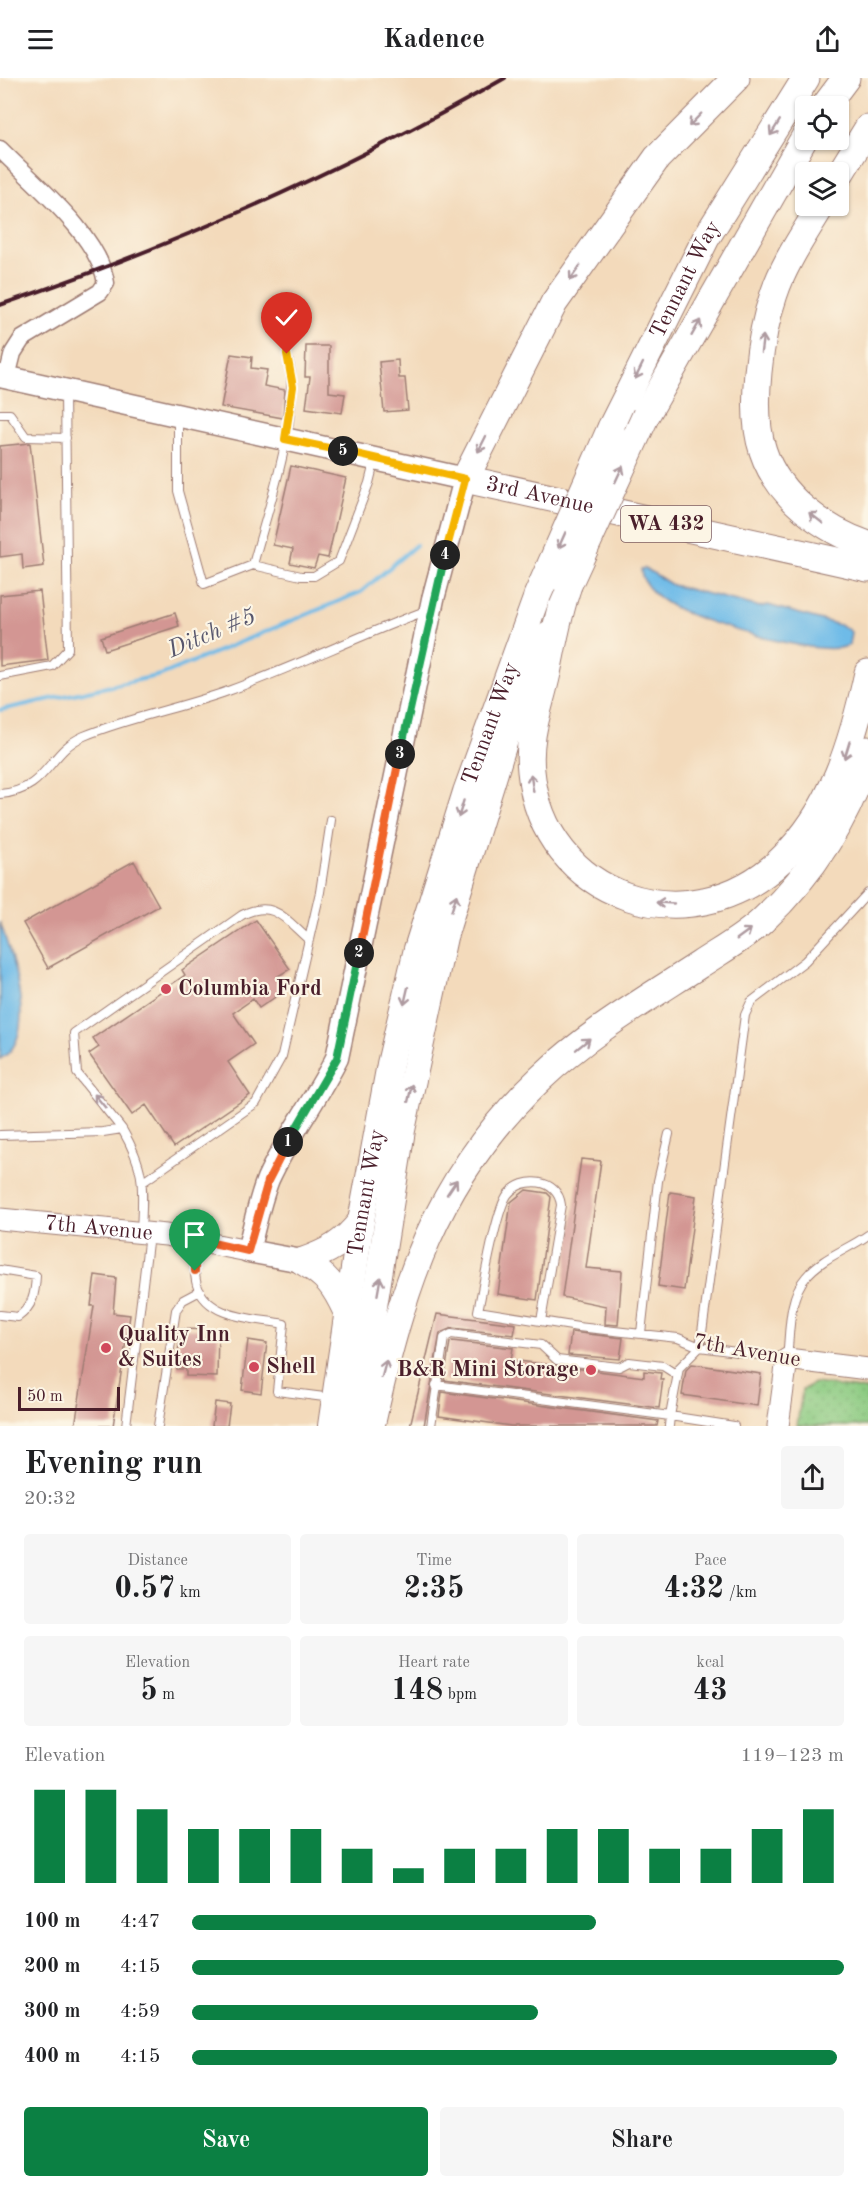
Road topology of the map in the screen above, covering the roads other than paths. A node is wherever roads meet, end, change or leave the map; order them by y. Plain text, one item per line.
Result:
1 (736, 78) edge
2 (806, 78) edge
3 (846, 78) edge
4 (832, 96) edge
5 (868, 128) edge
6 (0, 149) edge
7 (797, 150) edge
8 (847, 162) edge
9 (816, 216) edge
10 (287, 354) dead end
11 (4, 377) edge
12 (65, 390) junction
13 (0, 414) edge
14 (178, 415) junction
15 (66, 438) junction
16 (285, 439) junction
17 (375, 459) junction
18 (465, 479) junction
19 (868, 545) edge
20 (253, 565) junction
21 (868, 568) edge
22 (548, 603) junction
23 (431, 609) junction
24 (868, 673) edge
25 (0, 676) edge
26 (868, 750) edge
27 (0, 794) edge
28 (331, 820) dead end
29 (868, 893) edge
30 (309, 940) junction
31 (123, 1129) junction
32 (669, 1134) dead end
33 (0, 1135) edge
34 (143, 1182) junction
35 (0, 1219) edge
36 (361, 1221) junction
37 (145, 1233) junction
38 (868, 1235) edge
39 (195, 1239) junction
40 (248, 1251) junction
41 (302, 1261) junction
42 (0, 1270) edge
43 (200, 1291) junction
44 (346, 1311) junction
45 (0, 1315) edge
46 (541, 1321) junction
47 (641, 1333) junction
48 (700, 1347) junction
49 (787, 1359) junction
50 (868, 1369) edge
51 (677, 1375) junction
52 (436, 1385) junction
53 (334, 1398) junction
54 (670, 1416) junction
55 (126, 1426) edge
56 (158, 1426) edge
57 (331, 1426) edge
58 (355, 1426) edge
59 (371, 1426) edge
60 (433, 1426) edge
61 (669, 1426) edge
62 (734, 1426) edge
63 (778, 1426) edge

1 -> 18 highway
2 -> 22 highway, Tennant Way, bridge
3 - 4 highway
5 - 8 highway
6 - 11 street
22 -> 7 highway, Tennant Way / WA 432, bridge
19 -> 9 highway
10 - 16 lane
11 - 12 main road, 3rd Avenue
12 - 14 main road, 3rd Avenue
12 - 15 lane
13 - 15 lane
14 - 16 main road, 3rd Avenue
14 - 20 lane
15 - 25 lane
16 - 17 main road, 3rd Avenue
16 - 20 lane
17 - 18 main road, 3rd Avenue
17 - 20 lane
18 - 21 highway, 3rd Avenue / WA 432
18 - 23 main road
24 -> 22 highway
22 -> 36 main road, Tennant Way
58 -> 22 main road, Tennant Way
23 - 27 lane
23 - 40 main road
59 -> 26 highway
28 - 30 lane
29 - 48 lane
31 -> 30 lane
30 - 34 lane
31 - 33 lane
31 - 34 lane
32 - 47 lane
34 - 37 lane
35 - 37 street, 7th Avenue
36 - 41 main road
36 - 44 main road, Tennant Way
37 - 39 street, 7th Avenue
37 - 55 lane
38 - 49 lane
39 - 40 street, 7th Avenue
39 - 43 lane
40 - 41 main road, 7th Avenue
41 - 44 main road
42 - 45 lane
43 - 53 lane
43 - 56 lane
44 - 53 main road, Tennant Way
46 - 46 lane, 7th Avenue
46 - 47 lane, 7th Avenue
47 - 48 lane, 7th Avenue
48 - 49 lane, 7th Avenue
48 - 51 lane
49 - 50 street, 7th Avenue
49 - 63 street
51 - 52 lane
51 - 54 lane
52 - 54 lane
52 - 60 lane
53 - 57 main road, Tennant Way
54 - 61 lane
54 - 62 lane

